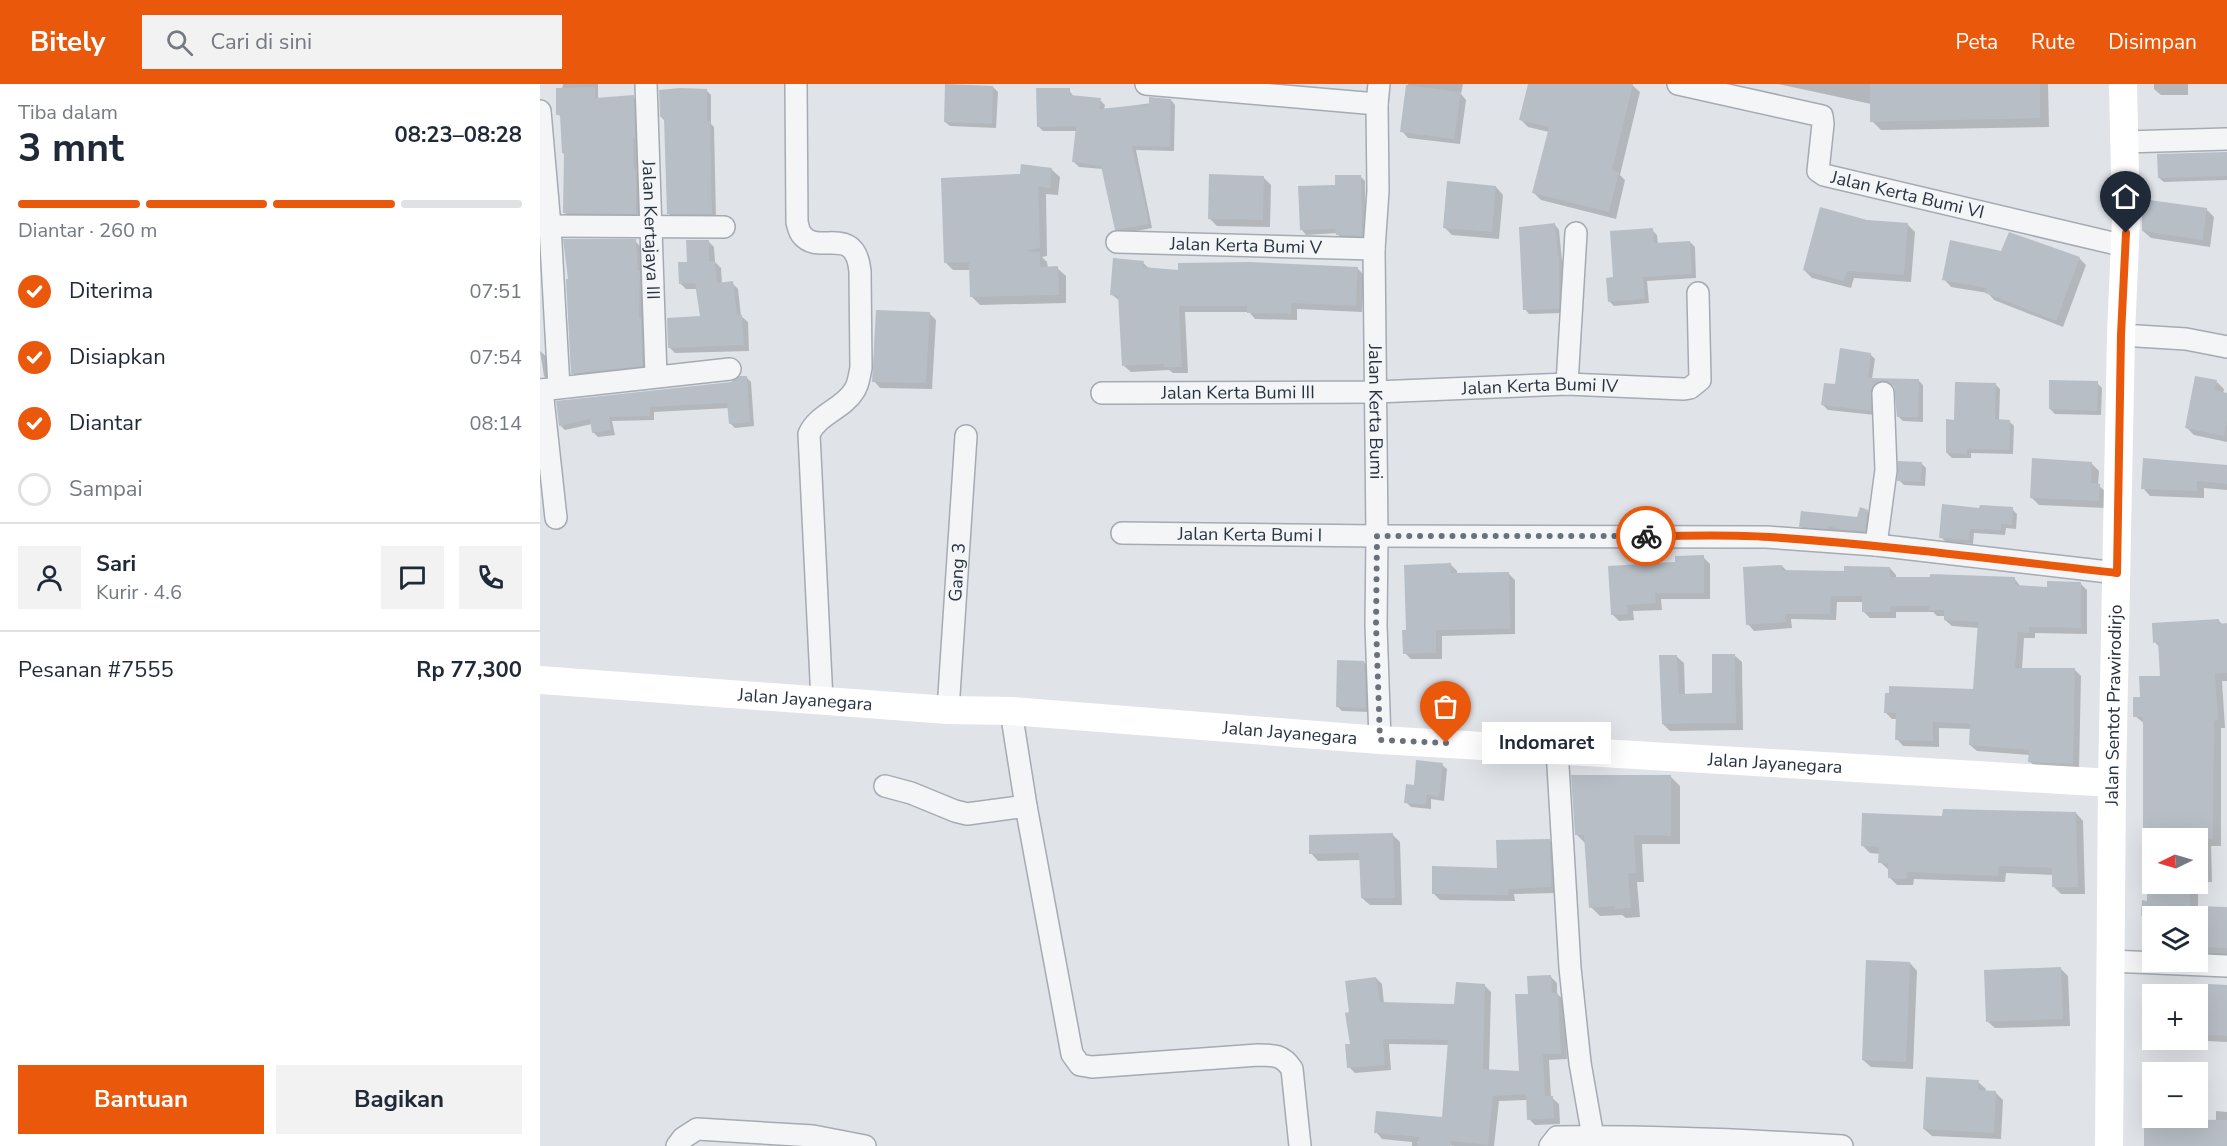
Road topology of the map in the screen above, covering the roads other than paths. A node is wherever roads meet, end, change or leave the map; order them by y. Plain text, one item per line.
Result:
1 (646, 84) edge
2 (796, 84) edge
3 (1146, 84) edge
4 (1678, 84) edge
5 (2123, 84) edge
6 (1378, 94) edge
7 (540, 111) edge
8 (2227, 139) edge
9 (2124, 142) junction
10 (550, 226) junction
11 (651, 227) junction
12 (724, 228) dead end
13 (1576, 234) dead end
14 (1117, 242) dead end
15 (2125, 246) junction
16 (1374, 249) junction
17 (1698, 293) dead end
18 (547, 300) edge
19 (2121, 335) junction
20 (2227, 347) edge
21 (730, 369) dead end
22 (656, 376) junction
23 (1568, 384) junction
24 (547, 389) edge
25 (1376, 392) junction
26 (1102, 393) dead end
27 (1883, 393) dead end
28 (966, 436) dead end
29 (556, 518) dead end
30 (1122, 533) dead end
31 (1377, 536) junction
32 (1876, 545) junction
33 (2117, 573) junction
34 (540, 680) edge
35 (822, 701) junction
36 (948, 710) junction
37 (1011, 711) junction
38 (1380, 740) junction
39 (1557, 749) junction
40 (2112, 783) junction
41 (885, 786) dead end
42 (1026, 806) junction
43 (2110, 961) junction
44 (2227, 966) edge
45 (1593, 1137) junction
46 (677, 1146) edge
47 (865, 1146) edge
48 (1300, 1146) edge
49 (1550, 1146) edge
50 (1833, 1146) edge
51 (2109, 1146) edge

1 - 11 street, Jalan Kertajaya III
2 - 35 street
3 - 6 street
4 - 15 street, Jalan Kerta Bumi VI
5 - 9 street, Jalan Sentot Prawirodirjo
6 - 16 street, Jalan Kerta Bumi
7 - 10 street
8 - 9 street
9 - 15 street, Jalan Sentot Prawirodirjo
10 - 11 street
10 - 18 street
11 - 12 street
11 - 22 street, Jalan Kertajaya III
13 - 23 street
14 - 16 street, Jalan Kerta Bumi V
15 - 19 street, Jalan Sentot Prawirodirjo
16 - 25 street, Jalan Kerta Bumi
17 - 23 street, Jalan Kerta Bumi IV
18 - 24 street
19 - 20 street
19 - 33 street, Jalan Sentot Prawirodirjo
21 - 22 street
22 - 24 street
23 - 25 street, Jalan Kerta Bumi IV
24 - 29 street
25 - 26 street, Jalan Kerta Bumi III
25 - 31 street, Jalan Kerta Bumi
27 - 32 street
28 - 36 street, Gang 3
30 - 31 street, Jalan Kerta Bumi I
31 - 32 street, Jalan Kerta Bumi I
31 - 38 street, Jalan Kerta Bumi
32 - 33 street, Jalan Kerta Bumi I
33 - 40 street, Jalan Sentot Prawirodirjo
34 - 35 street, Jalan Jayanegara
35 - 36 street, Jalan Jayanegara
36 - 37 street, Jalan Jayanegara
37 - 38 street, Jalan Jayanegara
37 - 42 street
38 - 39 street, Jalan Jayanegara
39 - 40 street, Jalan Jayanegara
39 - 45 street
40 - 43 street, Jalan Sentot Prawirodirjo
41 - 42 street
42 - 48 street
43 - 44 street
43 - 51 street, Jalan Sentot Prawirodirjo
45 - 49 street
45 - 50 street
46 - 47 street

